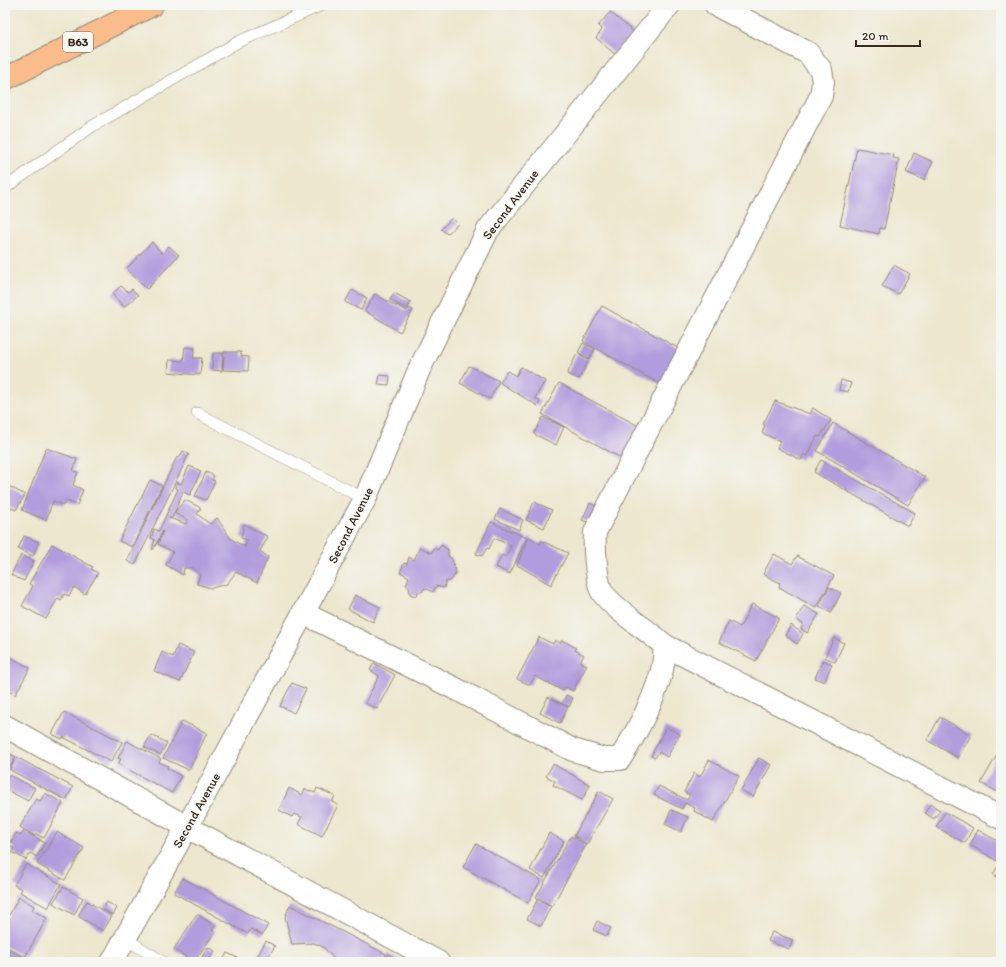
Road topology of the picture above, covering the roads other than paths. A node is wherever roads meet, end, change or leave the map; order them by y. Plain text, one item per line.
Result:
1 (152, 5) edge
2 (322, 5) edge
3 (670, 5) edge
4 (716, 5) edge
5 (5, 79) edge
6 (5, 188) edge
7 (197, 414) dead end
8 (365, 499) junction
9 (303, 613) junction
10 (664, 645) junction
11 (5, 726) edge
12 (1001, 818) edge
13 (187, 827) junction
14 (126, 939) junction
15 (112, 962) edge
16 (163, 962) edge
17 (438, 962) edge

1 - 5 highway, B63
2 - 6 lane
3 - 8 street, Second Avenue
4 - 10 street
7 - 8 lane
8 - 9 street, Second Avenue
9 - 10 street
9 - 13 street, Second Avenue
10 - 12 street
11 - 13 street
13 - 14 street, Second Avenue
13 - 17 street
14 - 15 street, Second Avenue
14 - 16 lane

